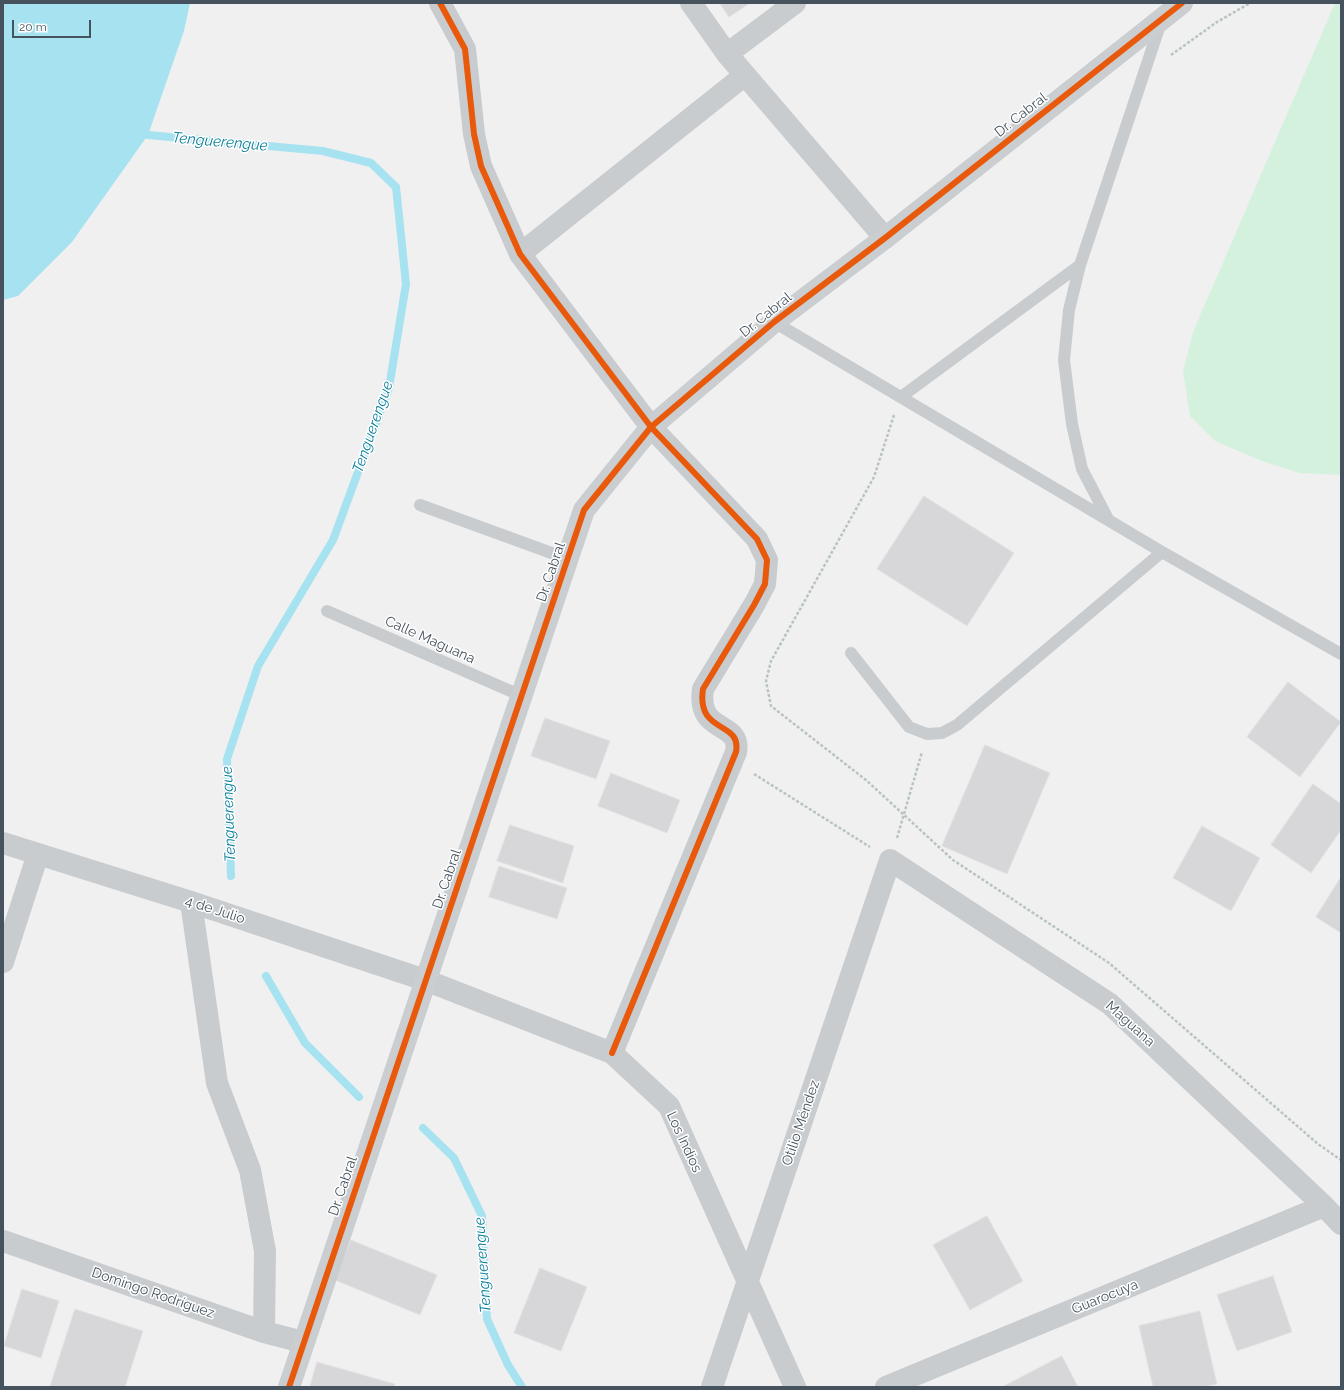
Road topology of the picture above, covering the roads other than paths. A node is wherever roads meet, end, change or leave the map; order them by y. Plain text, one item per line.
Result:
1 (440, 3) edge
2 (691, 3) edge
3 (795, 3) edge
4 (1182, 3) edge
5 (1162, 19) junction
6 (727, 54) junction
7 (745, 75) junction
8 (885, 238) junction
9 (520, 254) junction
10 (1080, 265) junction
11 (774, 322) junction
12 (901, 397) junction
13 (652, 427) junction
14 (420, 505) dead end
15 (1108, 520) junction
16 (1162, 552) junction
17 (568, 559) junction
18 (327, 611) dead end
19 (851, 653) dead end
20 (1341, 654) edge
21 (522, 696) junction
22 (3, 843) edge
23 (38, 854) junction
24 (890, 860) joint
25 (191, 902) junction
26 (3, 962) edge
27 (426, 980) junction
28 (612, 1053) junction
29 (1324, 1206) junction
30 (1341, 1224) edge
31 (3, 1241) edge
32 (748, 1282) junction
33 (264, 1332) junction
34 (303, 1342) junction
35 (288, 1387) edge
36 (712, 1387) edge
37 (795, 1387) edge
38 (886, 1387) edge

1 - 9 street
2 - 6 street
3 - 6 street
4 - 5 street, Dr. Cabral
5 - 8 street, Dr. Cabral
5 - 10 lane
6 - 7 street
7 - 8 street
7 - 9 street
8 - 11 street, Dr. Cabral
9 - 13 street
10 - 12 lane
10 - 15 lane
11 - 12 lane
11 - 13 street, Dr. Cabral
12 - 15 lane
13 - 17 street, Dr. Cabral
13 - 28 street
14 - 17 lane
15 - 16 lane
16 - 19 lane
16 - 20 lane
17 - 21 street, Dr. Cabral
18 - 21 lane, Calle Maguana
21 - 27 street, Dr. Cabral
22 - 23 street, 4 de Julio
23 - 25 street, 4 de Julio
23 - 26 street
24 - 29 street, Maguana
24 - 32 street, Otilio Méndez
25 - 27 street, 4 de Julio
25 - 33 street
27 - 28 street, Los Indios
27 - 34 street, Dr. Cabral
28 - 32 street, Los Indios
29 - 30 street, Maguana
29 - 38 street, Guarocuya
31 - 33 street, Domingo Rodríguez
32 - 36 street, Otilio Méndez
32 - 37 street, Los Indios
33 - 34 street, Domingo Rodríguez
34 - 35 street, Dr. Cabral

